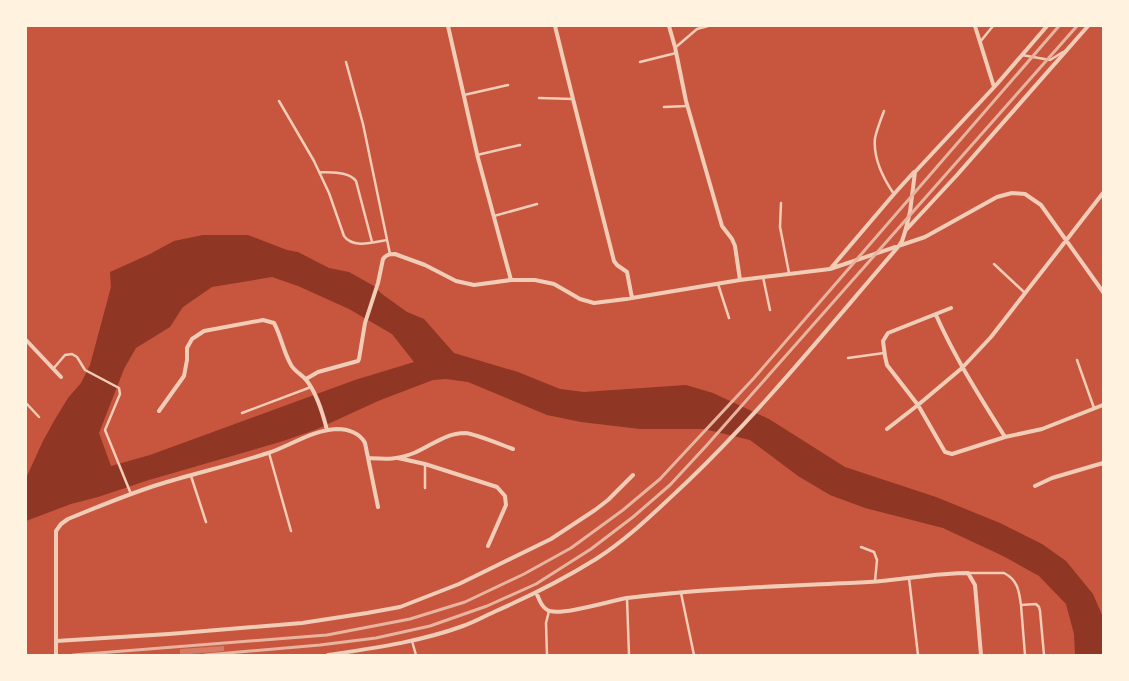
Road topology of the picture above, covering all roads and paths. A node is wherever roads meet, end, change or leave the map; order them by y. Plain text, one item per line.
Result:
1 (448, 26) edge
2 (555, 26) edge
3 (669, 26) edge
4 (708, 26) edge
5 (975, 26) edge
6 (993, 26) edge
7 (1047, 26) edge
8 (1088, 26) edge
9 (980, 43) junction
10 (675, 47) junction
11 (1068, 47) junction
12 (676, 53) junction
13 (1022, 55) junction
14 (346, 62) dead end
15 (640, 62) dead end
16 (508, 85) dead end
17 (994, 87) junction
18 (464, 95) junction
19 (539, 98) dead end
20 (572, 99) junction
21 (279, 101) dead end
22 (687, 106) junction
23 (664, 107) dead end
24 (884, 111) dead end
25 (520, 145) dead end
26 (477, 155) junction
27 (319, 172) junction
28 (915, 172) junction
29 (1103, 193) edge
30 (894, 194) junction
31 (781, 203) dead end
32 (537, 204) dead end
33 (494, 216) junction
34 (905, 232) junction
35 (387, 240) junction
36 (1066, 240) junction
37 (372, 242) junction
38 (898, 247) junction
39 (390, 254) junction
40 (994, 264) dead end
41 (830, 269) junction
42 (790, 273) junction
43 (763, 277) junction
44 (511, 280) junction
45 (740, 280) junction
46 (718, 284) junction
47 (1103, 292) edge
48 (1025, 293) junction
49 (632, 298) junction
50 (951, 308) dead end
51 (770, 310) dead end
52 (936, 315) junction
53 (729, 318) dead end
54 (26, 340) edge
55 (884, 352) junction
56 (848, 358) dead end
57 (1077, 360) dead end
58 (962, 368) junction
59 (53, 369) junction
60 (61, 377) dead end
61 (306, 379) junction
62 (311, 387) junction
63 (26, 403) edge
64 (918, 405) junction
65 (1103, 405) edge
66 (1094, 408) junction
67 (159, 411) dead end
68 (242, 413) dead end
69 (40, 417) dead end
70 (887, 429) dead end
71 (327, 430) junction
72 (1005, 437) junction
73 (513, 449) dead end
74 (269, 453) junction
75 (368, 458) junction
76 (398, 458) junction
77 (1103, 463) edge
78 (425, 464) junction
79 (633, 474) dead end
80 (191, 475) junction
81 (1035, 486) dead end
82 (425, 488) dead end
83 (131, 494) junction
84 (378, 507) dead end
85 (206, 522) dead end
86 (291, 531) dead end
87 (488, 546) dead end
88 (861, 547) dead end
89 (968, 573) junction
90 (909, 578) junction
91 (875, 581) junction
92 (536, 592) junction
93 (682, 593) junction
94 (627, 598) junction
95 (1021, 605) junction
96 (550, 611) junction
97 (56, 641) junction
98 (412, 641) junction
99 (56, 655) edge
100 (328, 655) edge
101 (416, 655) edge
102 (547, 655) edge
103 (630, 655) edge
104 (694, 655) edge
105 (918, 655) edge
106 (981, 655) edge
107 (1025, 655) edge
108 (1044, 655) edge

1 - 18 street
2 - 20 street
3 - 10 street
4 - 10 lane
5 - 9 street
6 - 9 lane
7 - 13 street
8 - 11 street
9 - 17 street
10 - 12 street
11 - 13 lane
11 - 34 street
12 - 15 lane
12 - 22 street
13 - 17 street
14 - 35 lane
16 - 18 lane
17 - 28 street
18 - 26 street
19 - 20 lane
20 - 49 street
21 - 27 lane
22 - 23 lane
22 - 45 street
24 - 30 lane
25 - 26 lane
26 - 33 street
27 - 37 lane
27 - 37 lane
28 - 30 street
28 - 34 street
29 - 36 street
30 - 41 street
31 - 42 lane
32 - 33 lane
33 - 44 street
34 - 38 street
35 - 37 lane
35 - 39 lane
36 - 38 street
36 - 47 street
36 - 48 street
38 - 41 street
38 - 92 street
39 - 44 street
39 - 61 street
40 - 48 lane
41 - 42 street
42 - 43 street
43 - 45 street
43 - 51 lane
44 - 49 street
45 - 46 street
46 - 49 street
46 - 53 lane
48 - 58 street
50 - 52 street
52 - 55 street
52 - 58 street
54 - 59 street
55 - 56 lane
55 - 64 street
57 - 66 lane
58 - 64 street
58 - 72 street
59 - 60 street
59 - 83 lane
61 - 62 street
61 - 67 street
62 - 68 lane
62 - 71 street
63 - 69 lane
64 - 70 street
64 - 72 street
65 - 66 street
66 - 72 street
71 - 74 street
71 - 75 street
73 - 76 street
74 - 80 street
74 - 86 lane
75 - 76 street
75 - 84 street
76 - 78 street
77 - 81 street
78 - 82 lane
78 - 87 street
79 - 97 street
80 - 83 street
80 - 85 lane
83 - 97 street
88 - 91 lane
89 - 90 street
89 - 95 lane
89 - 106 street
90 - 91 street
90 - 105 lane
91 - 93 street
92 - 96 street
92 - 98 street
93 - 94 street
93 - 104 lane
94 - 96 street
94 - 103 lane
95 - 107 lane
95 - 108 lane
96 - 102 lane
97 - 99 street
98 - 100 street
98 - 101 lane

